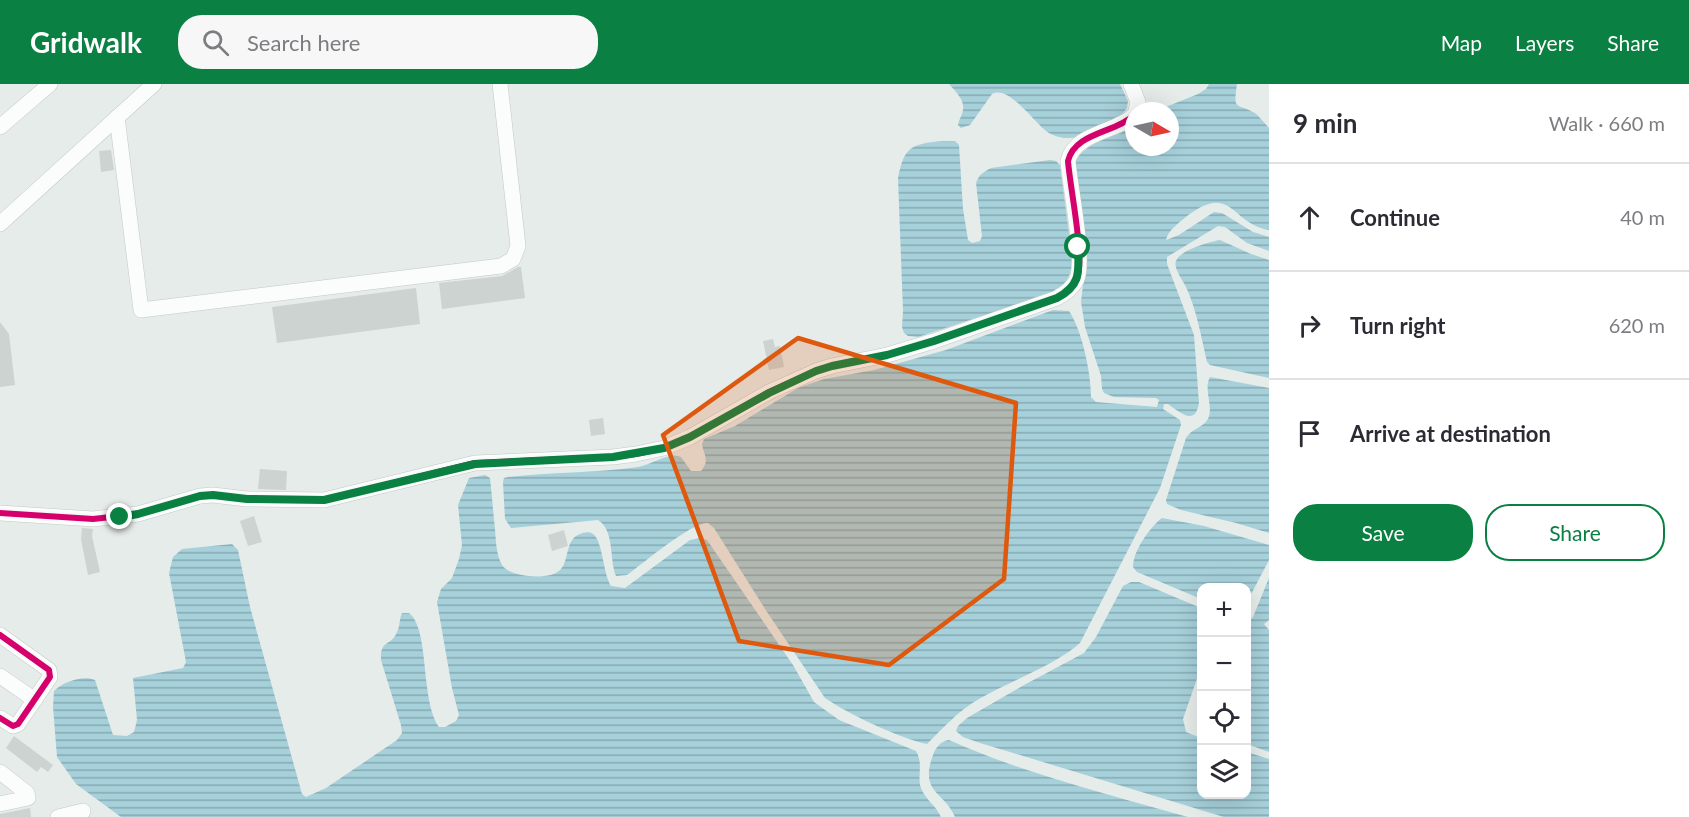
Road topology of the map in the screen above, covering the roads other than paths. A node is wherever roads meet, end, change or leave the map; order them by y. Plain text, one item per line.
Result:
1 (50, 84) edge
2 (154, 84) edge
3 (500, 84) edge
4 (1131, 84) edge
5 (1138, 102) edge
6 (117, 117) junction
7 (1125, 121) edge
8 (0, 127) edge
9 (1, 221) edge
10 (0, 513) edge
11 (0, 635) edge
12 (0, 676) edge
13 (35, 700) junction
14 (0, 718) edge
15 (0, 772) edge
16 (0, 804) edge
17 (83, 811) dead end
18 (58, 817) edge

1 - 8 street
2 - 6 street
3 - 6 street
4 - 5 street
6 - 9 street
7 - 10 street
11 - 13 street
12 - 13 street
13 - 14 street
15 - 16 street
17 - 18 street

